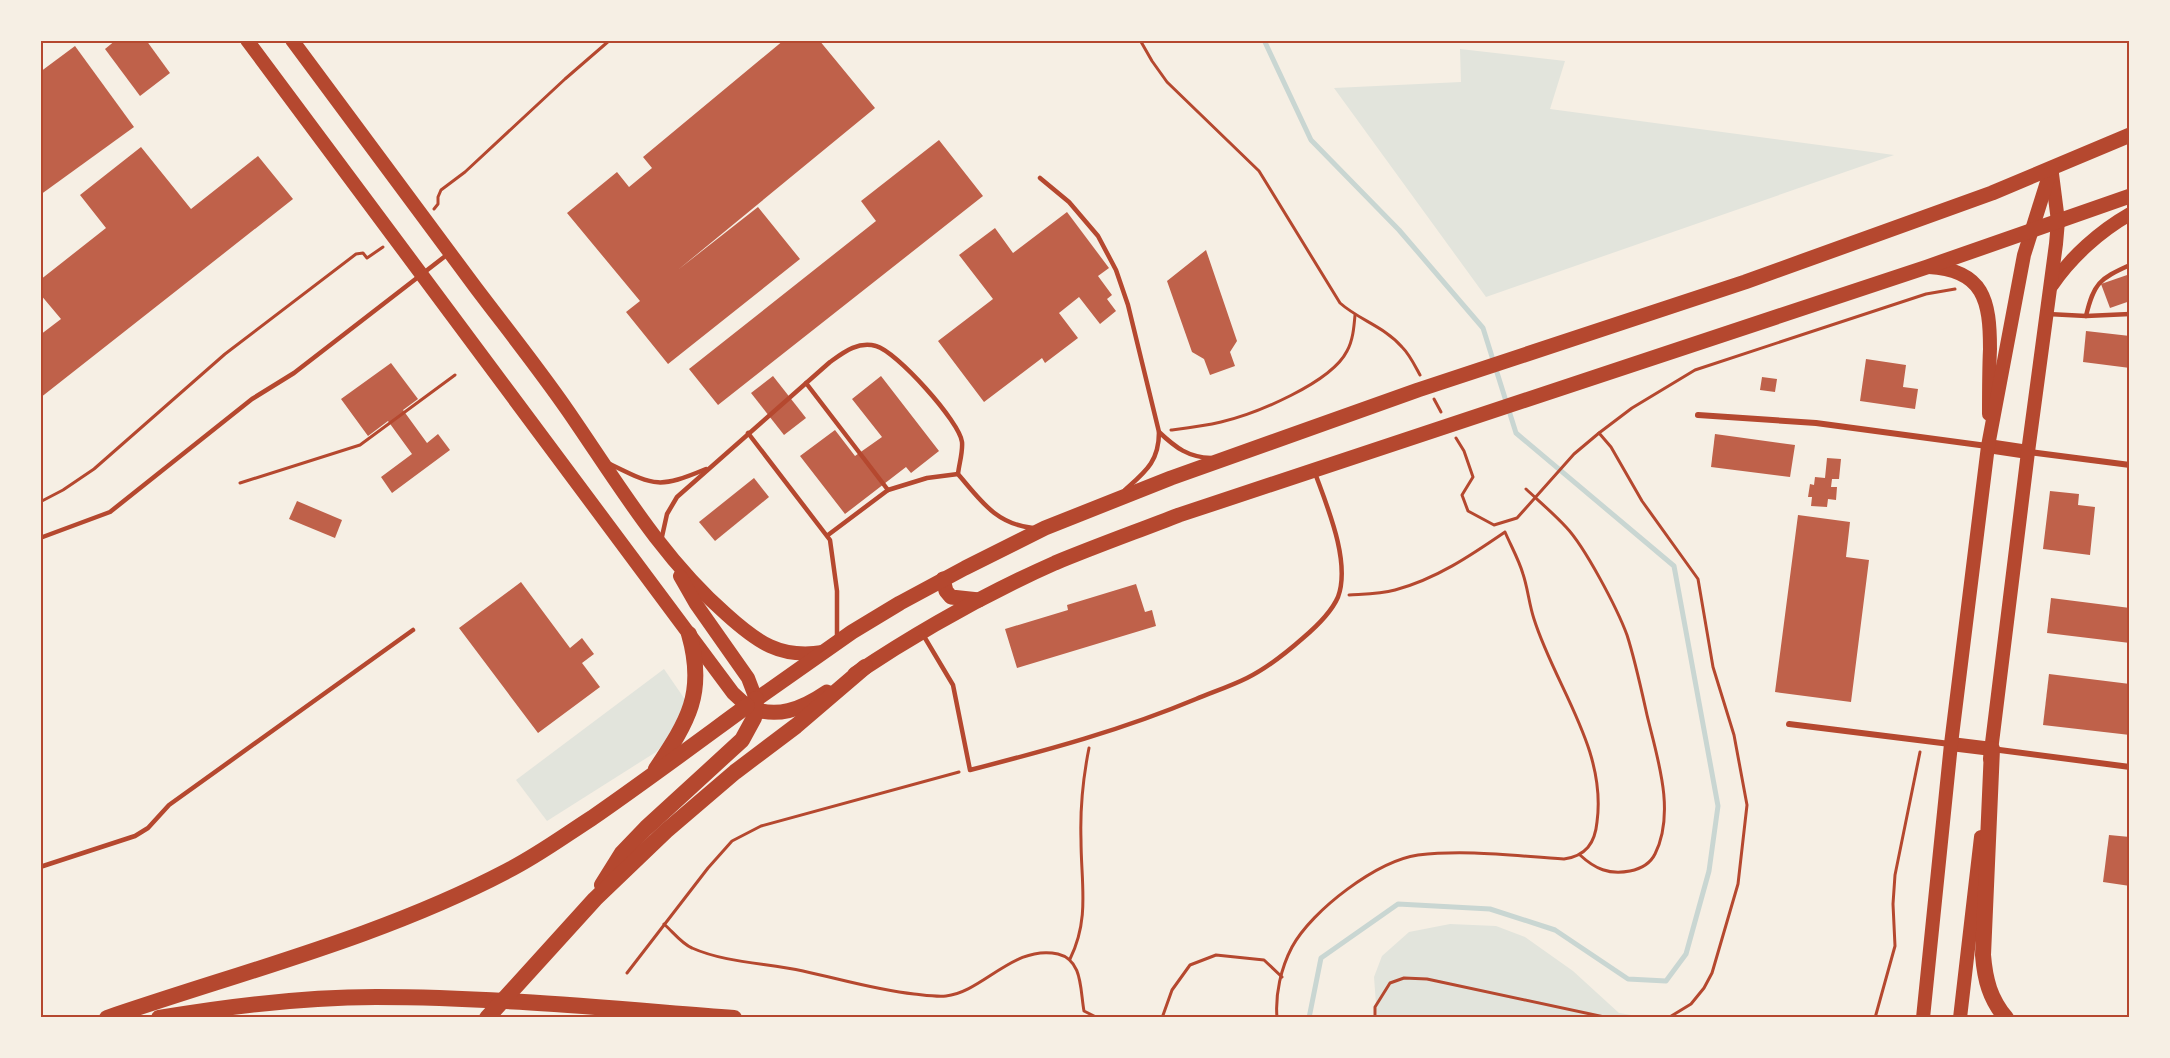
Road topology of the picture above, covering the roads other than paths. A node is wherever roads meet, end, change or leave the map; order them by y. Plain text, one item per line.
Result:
1 (247, 40) edge
2 (292, 40) edge
3 (2130, 135) edge
4 (2051, 169) junction
5 (1040, 178) dead end
6 (2130, 196) edge
7 (2130, 214) edge
8 (2058, 221) junction
9 (2031, 230) junction
10 (450, 252) junction
11 (2130, 265) edge
12 (1927, 267) junction
13 (421, 273) junction
14 (2050, 289) junction
15 (2046, 314) junction
16 (2130, 314) edge
17 (2086, 316) junction
18 (806, 382) junction
19 (1698, 415) dead end
20 (1160, 432) junction
21 (748, 433) junction
22 (1988, 446) junction
23 (2028, 452) junction
24 (1228, 457) junction
25 (600, 459) junction
26 (2130, 465) edge
27 (709, 468) junction
28 (1315, 471) junction
29 (958, 474) junction
30 (888, 490) junction
31 (1114, 501) junction
32 (1045, 528) junction
33 (828, 535) junction
34 (40, 538) edge
35 (661, 543) junction
36 (673, 560) junction
37 (943, 579) junction
38 (979, 600) junction
39 (413, 630) dead end
40 (921, 632) junction
41 (689, 633) junction
42 (829, 648) junction
43 (865, 667) junction
44 (753, 705) junction
45 (1789, 724) dead end
46 (1951, 744) junction
47 (1992, 749) junction
48 (2130, 767) edge
49 (651, 777) junction
50 (40, 867) edge
51 (595, 899) junction
52 (107, 1017) edge
53 (159, 1017) edge
54 (487, 1017) edge
55 (734, 1017) edge
56 (1923, 1017) edge
57 (1960, 1017) edge
58 (2006, 1017) edge

1 - 13 main road
2 - 10 main road
3 - 4 highway
4 - 8 main road
4 - 9 main road
4 - 24 highway
5 - 20 lane
6 - 8 highway
7 - 14 main road
8 - 9 highway
8 - 14 main road
9 - 12 highway
9 - 22 main road
10 - 13 lane
10 - 25 main road
11 - 17 lane
12 - 22 main road
12 - 28 highway
13 - 34 lane
13 - 41 main road
14 - 15 main road
15 - 17 lane
15 - 23 main road
16 - 17 lane
18 - 21 lane
18 - 29 lane
18 - 30 lane
19 - 22 street
20 - 24 lane
20 - 31 lane
21 - 27 lane
21 - 33 lane
22 - 23 main road
22 - 46 main road
23 - 26 street
23 - 47 main road
24 - 31 highway
25 - 27 lane
25 - 35 main road
27 - 35 lane
28 - 38 highway
28 - 40 lane
29 - 30 lane
29 - 32 lane
30 - 33 lane
31 - 32 highway
32 - 37 highway
33 - 42 lane
35 - 36 main road
36 - 42 main road
36 - 44 main road
37 - 38 highway
37 - 42 highway
38 - 40 highway
39 - 50 lane
40 - 43 highway
41 - 44 main road
41 - 49 highway
42 - 44 highway
43 - 44 highway
43 - 51 highway
44 - 49 highway
44 - 51 highway
45 - 46 street
46 - 47 main road
46 - 56 main road
47 - 48 street
47 - 57 main road
47 - 58 highway
49 - 52 highway
51 - 54 highway
53 - 55 highway

